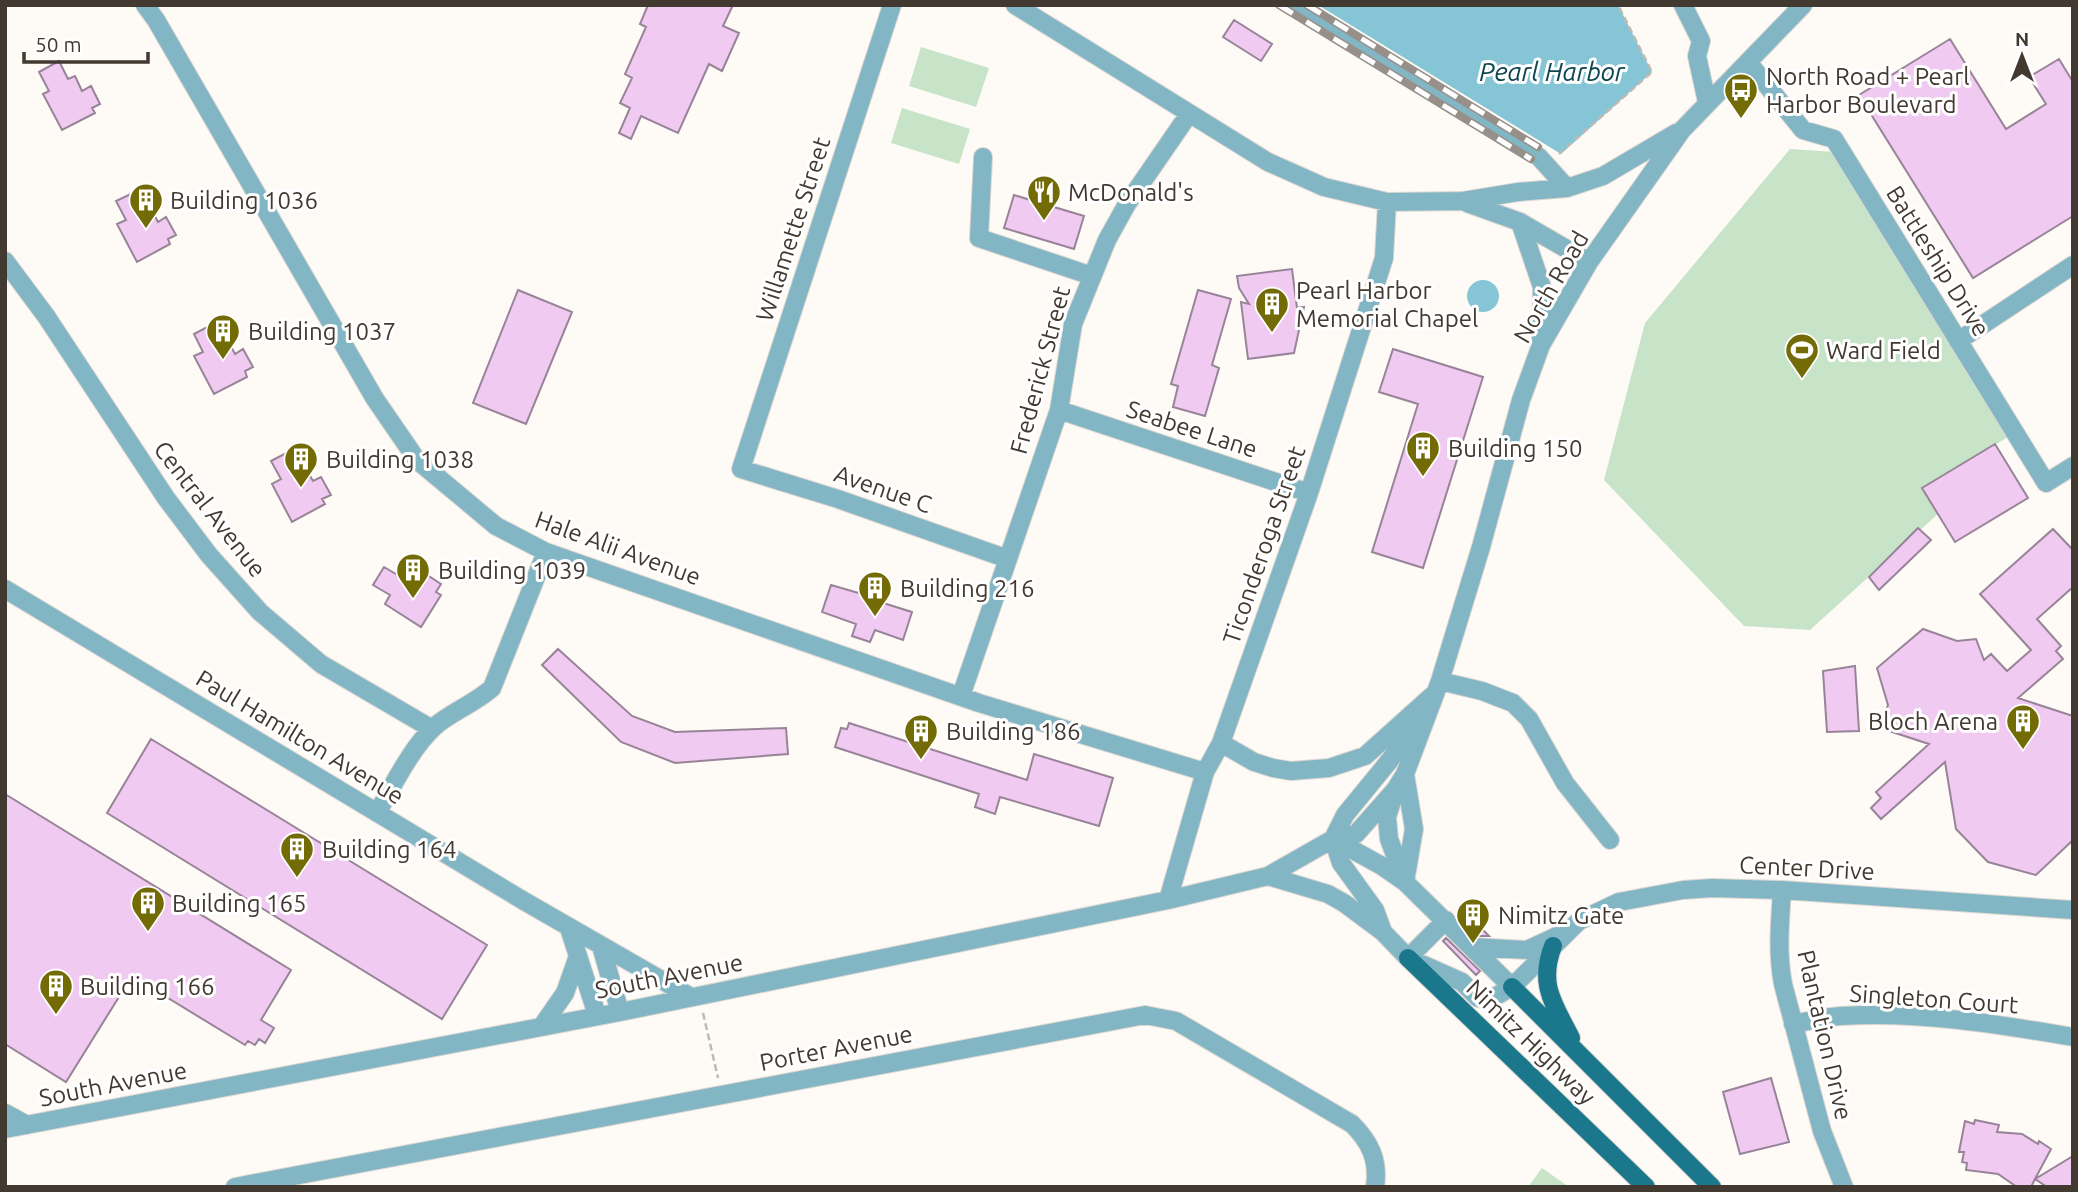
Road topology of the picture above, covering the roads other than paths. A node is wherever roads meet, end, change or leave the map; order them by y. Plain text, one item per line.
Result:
1 (145, 5) edge
2 (892, 5) edge
3 (1292, 5) edge
4 (1683, 5) edge
5 (1803, 5) edge
6 (1025, 8) edge
7 (1748, 62) junction
8 (1707, 102) junction
9 (1188, 114) junction
10 (1682, 130) junction
11 (983, 157) dead end
12 (1567, 188) junction
13 (1463, 201) junction
14 (1387, 202) junction
15 (1520, 222) junction
16 (5, 261) edge
17 (1589, 262) junction
18 (2073, 265) edge
19 (1093, 276) junction
20 (1958, 341) junction
21 (1541, 345) junction
22 (1059, 410) junction
23 (2073, 466) edge
24 (741, 469) joint
25 (1309, 493) junction
26 (546, 552) junction
27 (1008, 559) junction
28 (5, 589) edge
29 (1438, 687) junction
30 (961, 696) junction
31 (432, 729) junction
32 (1221, 743) junction
33 (1205, 772) junction
34 (1405, 774) junction
35 (1395, 790) junction
36 (377, 813) junction
37 (1332, 839) junction
38 (1610, 840) dead end
39 (1268, 876) junction
40 (1405, 882) junction
41 (1782, 890) junction
42 (1168, 900) junction
43 (2073, 910) edge
44 (1446, 920) junction
45 (569, 928) junction
46 (1569, 930) junction
47 (1383, 932) junction
48 (601, 946) junction
49 (1553, 946) junction
50 (1473, 947) junction
51 (578, 956) junction
52 (1408, 958) junction
53 (1512, 986) junction
54 (695, 997) junction
55 (620, 1012) junction
56 (597, 1015) junction
57 (1793, 1024) junction
58 (542, 1026) junction
59 (2073, 1037) edge
60 (1579, 1054) junction
61 (5, 1113) edge
62 (27, 1125) junction
63 (5, 1129) edge
64 (235, 1187) edge
65 (1375, 1187) edge
66 (1646, 1187) edge
67 (1713, 1187) edge
68 (1844, 1187) edge

1 - 26 street, Hale Alii Avenue
2 - 24 street, Willamette Street
3 - 12 street
4 - 8 street
5 - 7 street, North Road
6 - 9 street
7 - 8 street, North Road
7 - 20 street, Battleship Drive
8 - 10 street, North Road
9 - 14 street
9 - 19 street, Frederick Street
10 - 12 street
10 - 17 street, North Road
11 - 19 street
12 - 13 street
13 - 14 street
13 - 15 street
14 - 25 street, Ticonderoga Street
15 - 17 street
15 - 21 street
16 - 31 street, Central Avenue
17 - 21 street, North Road
18 - 20 street
19 - 22 street, Frederick Street
20 - 23 street, Battleship Drive
21 - 29 street, North Road
22 - 25 street, Seabee Lane
22 - 27 street, Frederick Street
24 - 27 street, Avenue C
25 - 32 street, Ticonderoga Street
26 - 30 street, Hale Alii Avenue
26 - 31 street
27 - 30 street, Frederick Street
28 - 36 street, Paul Hamilton Avenue
29 - 32 street
29 - 34 street, North Road
29 - 37 street, North Road
29 - 38 street
30 - 33 street, Hale Alii Avenue
31 - 36 street
32 - 33 street, Ticonderoga Street
33 - 42 street, Ticonderoga Street
34 - 35 street, North Road
34 - 40 street
35 - 37 street, North Road
35 - 40 street
36 - 45 street, Paul Hamilton Avenue
37 - 39 street, South Avenue
37 - 40 street
37 - 47 street
39 - 42 street, South Avenue
39 - 47 street
40 - 44 street
41 - 43 street, Center Drive
41 - 46 street, Center Drive
41 - 57 street, Plantation Drive
42 - 54 street, South Avenue
44 - 50 street
44 - 52 street
45 - 48 street, Paul Hamilton Avenue
45 - 51 street
46 - 49 street, Center Drive
46 - 50 street
47 - 52 street, Nimitz Highway
48 - 54 street, Paul Hamilton Avenue
48 - 55 street
49 - 53 street, Center Drive
49 - 60 main road
50 - 53 street
51 - 56 street
51 - 58 street
52 - 53 street
52 - 66 main road, Nimitz Highway
53 - 60 main road, Nimitz Highway
54 - 55 street, South Avenue
55 - 56 street, South Avenue
56 - 58 street, South Avenue
57 - 59 street, Singleton Court
57 - 68 street, Plantation Drive
58 - 62 street, South Avenue
60 - 67 main road, Nimitz Highway
61 - 62 street
62 - 63 street, South Avenue
64 - 65 street, Porter Avenue

